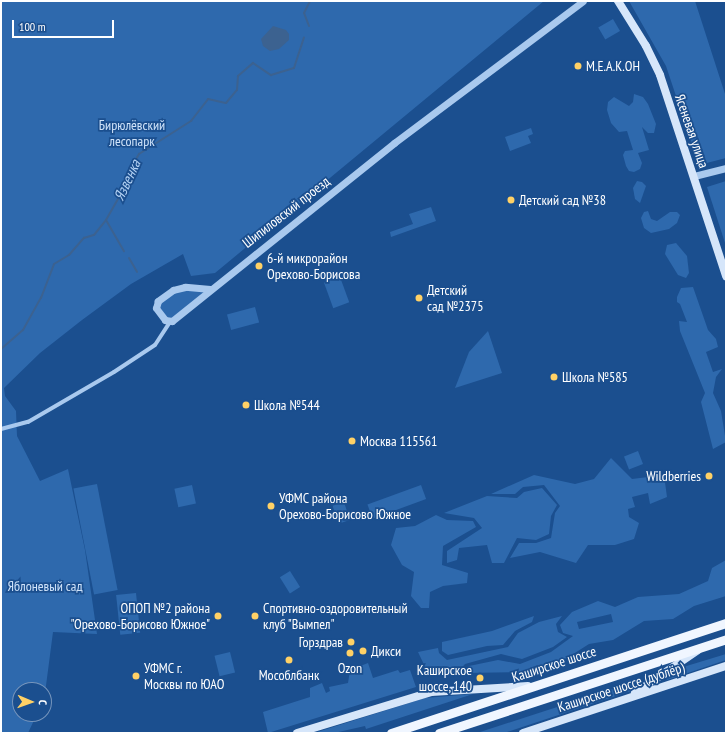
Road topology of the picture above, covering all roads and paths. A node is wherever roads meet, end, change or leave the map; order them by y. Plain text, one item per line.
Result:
1 (582, 1) edge
2 (618, 1) edge
3 (726, 168) edge
4 (694, 176) junction
5 (726, 276) edge
6 (210, 289) junction
7 (170, 322) junction
8 (1, 429) edge
9 (726, 623) edge
10 (726, 639) edge
11 (703, 647) junction
12 (726, 666) edge
13 (534, 685) junction
14 (626, 699) junction
15 (297, 733) edge
16 (391, 733) edge
17 (439, 733) edge
18 (523, 733) edge

1 - 6 street, Шипиловский проезд
2 - 4 main road, Ясеневая улица
3 - 4 street
4 - 5 main road, Ясеневая улица
6 - 7 street, Шипиловский проезд
6 - 7 street
7 - 8 street, Шипиловский проезд
9 - 13 main road, Каширское шоссе
10 - 11 main road
11 - 14 main road
11 - 17 main road
12 - 14 main road, Каширское шоссе (дублёр)
13 - 15 main road
13 - 16 main road, Каширское шоссе
14 - 18 main road, Каширское шоссе (дублёр)

